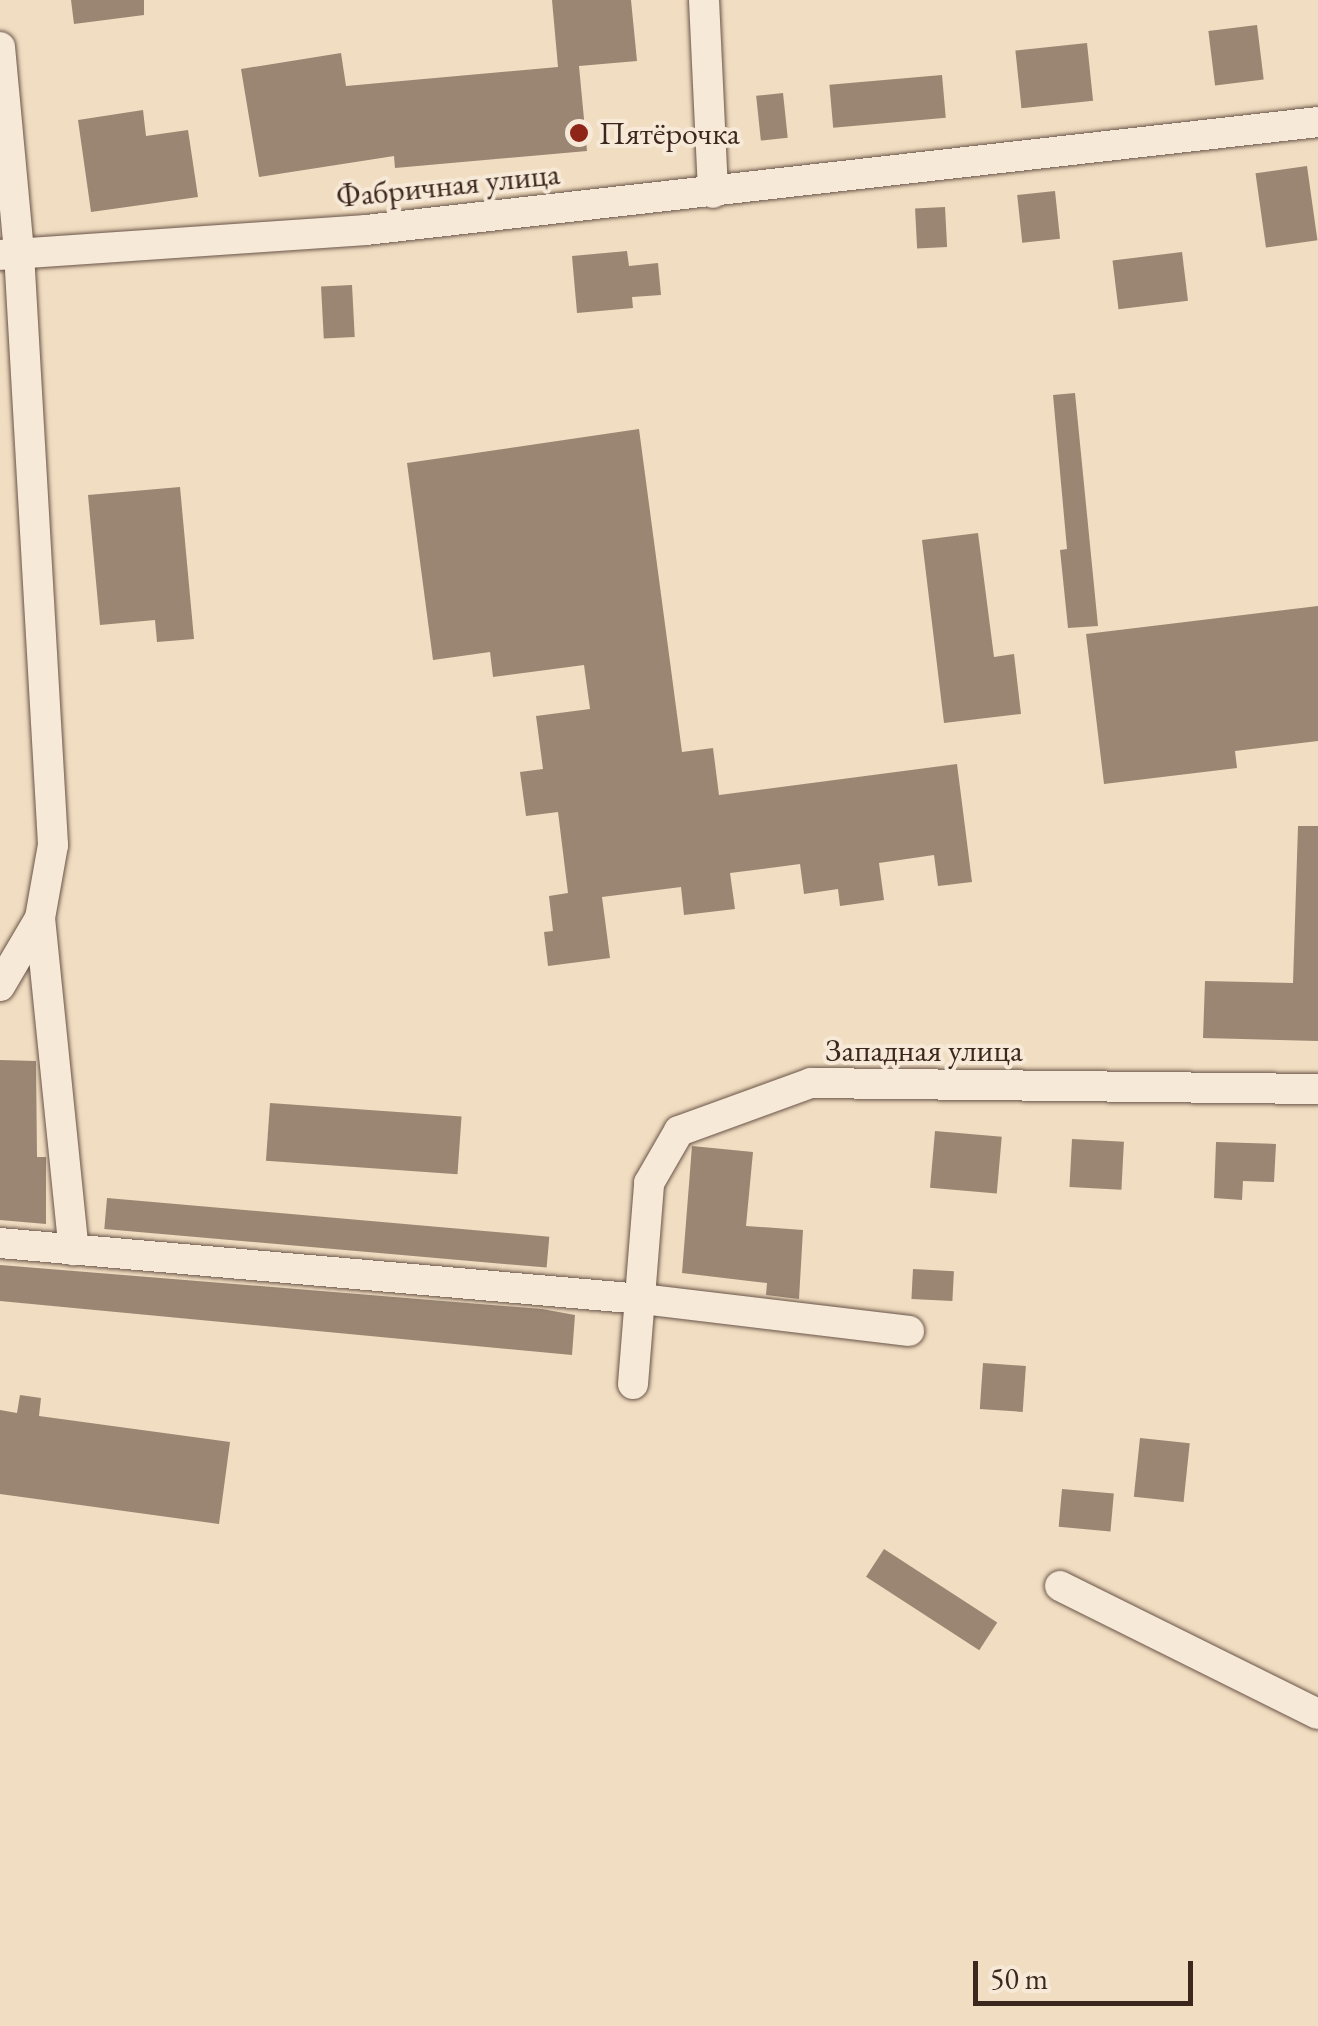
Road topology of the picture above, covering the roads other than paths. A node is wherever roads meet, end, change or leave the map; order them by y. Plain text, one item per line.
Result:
1 (704, 0) edge
2 (0, 47) edge
3 (1318, 122) edge
4 (712, 193) junction
5 (10, 254) edge
6 (40, 918) junction
7 (0, 986) edge
8 (1318, 1089) edge
9 (0, 1243) edge
10 (74, 1250) junction
11 (641, 1299) junction
12 (908, 1332) dead end
13 (632, 1384) dead end
14 (1060, 1586) dead end
15 (1318, 1714) edge

1 - 4 street
2 - 5 street
3 - 4 street, Фабричная улица
4 - 5 street, Фабричная улица
5 - 6 street
6 - 7 street
6 - 10 street
8 - 11 street, Западная улица
9 - 10 street
10 - 11 street
11 - 12 street
11 - 13 street, Западная улица
14 - 15 street

